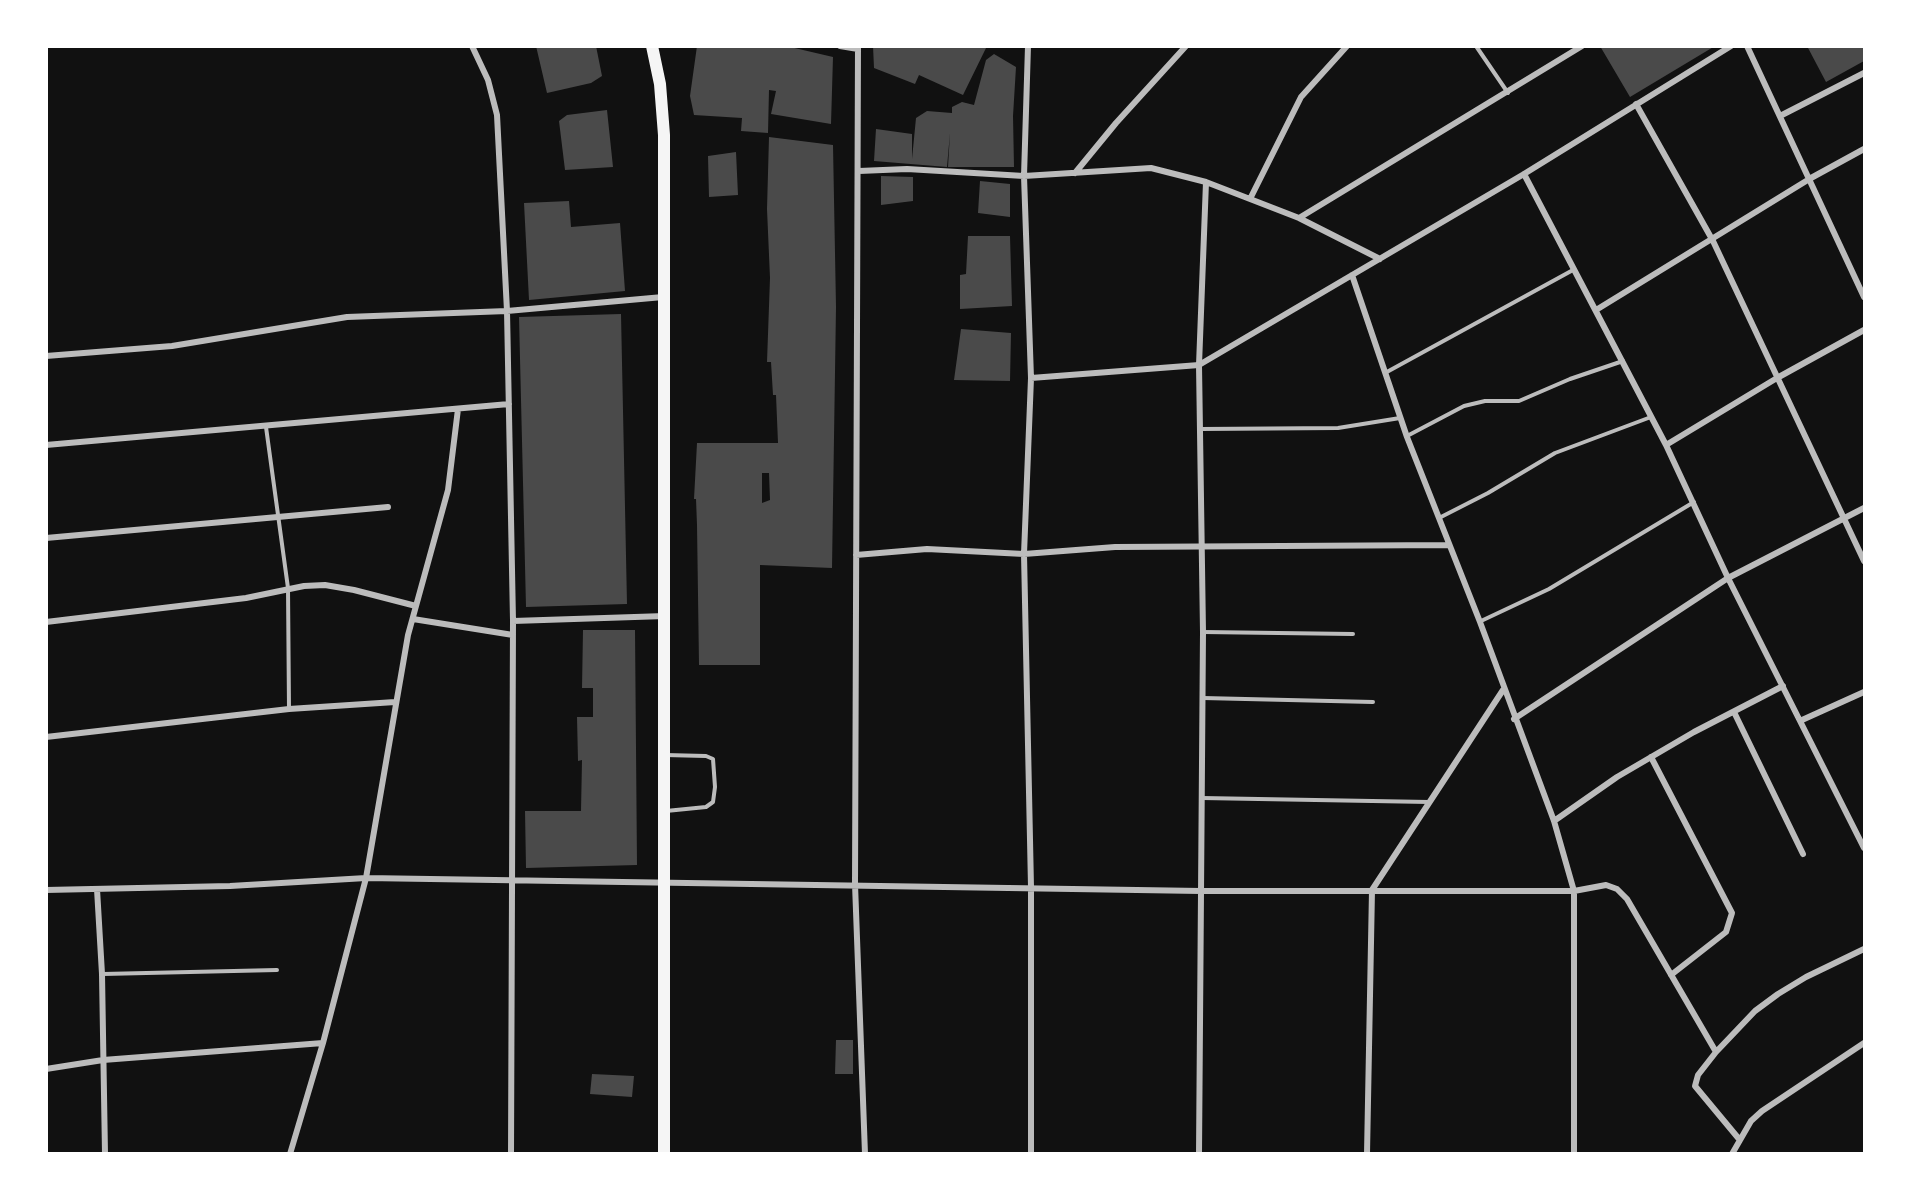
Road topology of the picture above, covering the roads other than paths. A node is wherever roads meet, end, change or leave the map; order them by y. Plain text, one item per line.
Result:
1 (472, 46) edge
2 (652, 46) edge
3 (840, 46) edge
4 (1028, 46) edge
5 (1186, 46) edge
6 (1347, 46) edge
7 (1476, 46) edge
8 (1582, 46) edge
9 (1731, 46) edge
10 (1747, 46) edge
11 (858, 48) edge
12 (1864, 73) edge
13 (1508, 93) junction
14 (1636, 104) junction
15 (1780, 116) junction
16 (1864, 149) edge
17 (859, 171) junction
18 (1075, 173) junction
19 (1524, 174) junction
20 (1024, 176) junction
21 (1811, 178) junction
22 (1206, 182) junction
23 (1250, 199) junction
24 (1299, 218) junction
25 (1713, 241) junction
26 (1380, 259) junction
27 (1574, 269) junction
28 (1352, 275) junction
29 (663, 297) junction
30 (1864, 297) edge
31 (1596, 310) junction
32 (507, 311) junction
33 (1864, 330) edge
34 (46, 356) edge
35 (1623, 361) junction
36 (1199, 365) junction
37 (1385, 373) junction
38 (1031, 378) junction
39 (1777, 378) junction
40 (509, 404) junction
41 (458, 409) junction
42 (1652, 417) junction
43 (1400, 418) junction
44 (266, 427) junction
45 (1201, 429) junction
46 (1407, 437) junction
47 (46, 445) edge
48 (1666, 445) junction
49 (1694, 502) junction
50 (388, 507) dead end
51 (1864, 508) edge
52 (280, 518) junction
53 (1845, 518) junction
54 (1439, 519) junction
55 (46, 538) edge
56 (1449, 545) junction
57 (1203, 549) junction
58 (1024, 554) junction
59 (856, 555) junction
60 (1864, 561) edge
61 (1728, 578) junction
62 (288, 588) junction
63 (416, 606) junction
64 (666, 616) junction
65 (413, 619) junction
66 (513, 621) junction
67 (46, 622) edge
68 (1480, 622) junction
69 (1203, 632) junction
70 (1353, 634) dead end
71 (513, 635) junction
72 (1784, 686) junction
73 (1503, 690) junction
74 (1864, 692) edge
75 (1202, 699) junction
76 (395, 702) junction
77 (1373, 702) dead end
78 (290, 709) junction
79 (1734, 712) junction
80 (1514, 719) junction
81 (1802, 720) junction
82 (46, 737) edge
83 (665, 754) junction
84 (1651, 757) junction
85 (1202, 798) junction
86 (1430, 802) junction
87 (665, 811) junction
88 (1554, 821) junction
89 (1864, 848) edge
90 (1803, 854) dead end
91 (366, 878) junction
92 (512, 882) junction
93 (663, 882) junction
94 (855, 884) junction
95 (1031, 887) junction
96 (46, 890) edge
97 (98, 890) junction
98 (1372, 890) junction
99 (1201, 891) junction
100 (1574, 891) junction
101 (1864, 949) edge
102 (277, 970) dead end
103 (102, 974) junction
104 (1671, 975) junction
105 (323, 1043) junction
106 (1864, 1043) edge
107 (1716, 1052) junction
108 (103, 1060) junction
109 (46, 1069) edge
110 (1739, 1139) junction
111 (105, 1154) edge
112 (290, 1154) edge
113 (511, 1154) edge
114 (664, 1154) edge
115 (865, 1154) edge
116 (1031, 1154) edge
117 (1198, 1154) edge
118 (1367, 1154) edge
119 (1574, 1154) edge
120 (1732, 1154) edge

1 - 32 street
2 - 29 main road
3 - 11 street
4 - 20 street
5 - 18 street
6 - 23 street
7 - 13 lane
8 - 13 street
9 - 14 street
10 - 15 street
11 - 17 street
12 - 15 street
13 - 24 street
14 - 19 street
14 - 25 street
15 - 21 street
16 - 21 street
17 - 20 street
17 - 59 street
18 - 20 street
18 - 22 street
19 - 26 street
19 - 27 street
20 - 38 street
21 - 25 street
21 - 30 street
22 - 23 street
22 - 36 street
23 - 24 street
24 - 26 street
25 - 31 street
25 - 39 street
26 - 28 street
27 - 31 street
27 - 37 lane
28 - 36 street
28 - 37 street
29 - 32 street
29 - 64 main road
31 - 35 street
32 - 34 street
32 - 40 street
33 - 39 street
35 - 42 street
35 - 46 lane
36 - 38 street
36 - 45 street
37 - 43 street
38 - 58 street
39 - 48 street
39 - 53 street
40 - 41 street
40 - 66 street
41 - 44 street
41 - 63 street
42 - 48 street
42 - 54 lane
43 - 45 lane
43 - 46 street
44 - 47 street
44 - 52 lane
45 - 57 street
46 - 54 street
48 - 49 street
49 - 61 street
49 - 68 lane
50 - 52 street
51 - 53 street
52 - 55 street
52 - 62 lane
53 - 60 street
53 - 61 street
54 - 56 street
56 - 57 street
56 - 68 street
57 - 58 street
57 - 69 street
58 - 59 street
58 - 95 street
59 - 94 street
61 - 72 street
61 - 80 street
62 - 63 street
62 - 67 street
62 - 78 lane
63 - 65 street
64 - 66 street
64 - 83 main road
65 - 71 street
65 - 76 street
66 - 71 street
68 - 73 street
69 - 70 lane
69 - 75 street
71 - 92 street
72 - 79 street
72 - 81 street
73 - 80 street
73 - 86 street
74 - 81 street
75 - 77 lane
75 - 85 street
76 - 78 street
76 - 91 street
78 - 82 street
79 - 84 street
79 - 90 street
80 - 88 street
81 - 89 street
83 - 87 main road
83 - 87 lane
84 - 88 street
84 - 104 street
85 - 86 lane
85 - 99 street
86 - 98 street
87 - 93 main road
88 - 100 street
91 - 92 street
91 - 97 street
91 - 105 street
92 - 93 street
92 - 113 street
93 - 94 street
93 - 114 main road
94 - 95 street
94 - 115 street
95 - 99 street
95 - 116 street
96 - 97 street
97 - 103 street
98 - 99 street
98 - 100 street
98 - 118 street
99 - 117 street
100 - 104 street
100 - 119 street
101 - 107 street
102 - 103 lane
103 - 108 street
104 - 107 street
105 - 108 street
105 - 112 street
106 - 110 street
107 - 110 street
108 - 109 street
108 - 111 street
110 - 120 street

